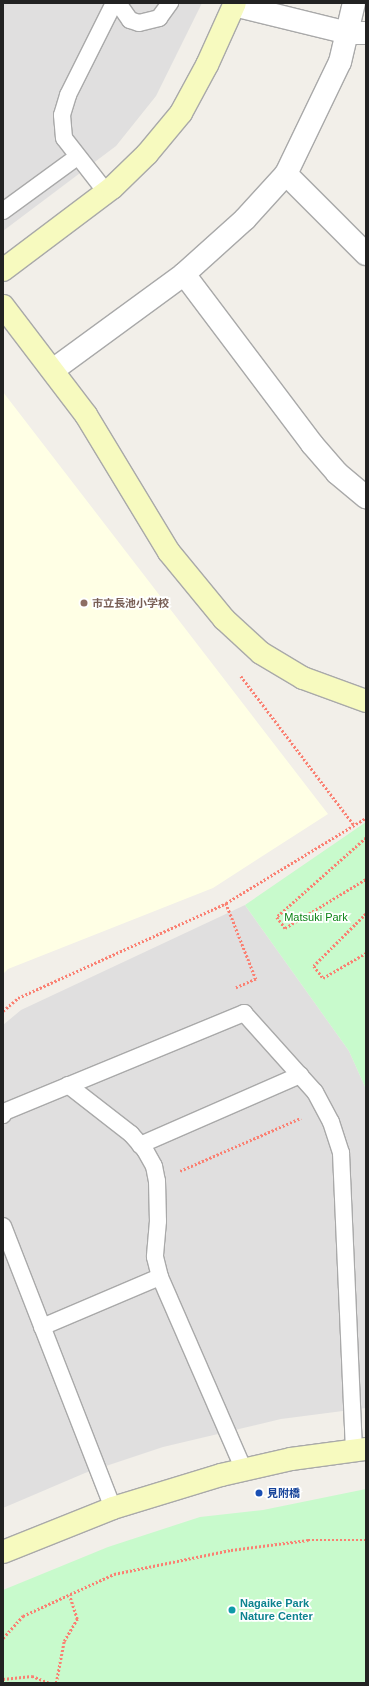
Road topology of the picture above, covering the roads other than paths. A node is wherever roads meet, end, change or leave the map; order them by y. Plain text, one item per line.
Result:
1 (114, 3) edge
2 (118, 3) edge
3 (170, 3) edge
4 (354, 3) edge
5 (234, 4) edge
6 (357, 33) edge
7 (77, 157) junction
8 (286, 174) junction
9 (106, 192) junction
10 (3, 211) edge
11 (366, 254) edge
12 (3, 270) edge
13 (184, 274) junction
14 (3, 306) edge
15 (53, 370) junction
16 (366, 497) edge
17 (366, 701) edge
18 (300, 1075) junction
19 (68, 1085) junction
20 (3, 1115) edge
21 (140, 1145) junction
22 (3, 1226) edge
23 (160, 1277) junction
24 (42, 1326) junction
25 (360, 1449) edge
26 (244, 1470) junction
27 (113, 1508) junction
28 (3, 1552) edge

1 - 7 lane
2 - 3 lane
4 - 6 street
5 - 6 street
5 - 9 street
6 - 8 street
7 - 9 lane
7 - 10 lane
8 - 11 street
8 - 13 street
9 - 12 street
13 - 15 street
13 - 16 street
14 - 15 street
15 - 17 street
18 - 19 lane
18 - 21 lane
18 - 25 lane
19 - 20 lane
19 - 21 lane
21 - 23 lane
22 - 24 lane
23 - 24 lane
23 - 26 lane
24 - 27 lane
25 - 26 street
26 - 27 street
27 - 28 street

